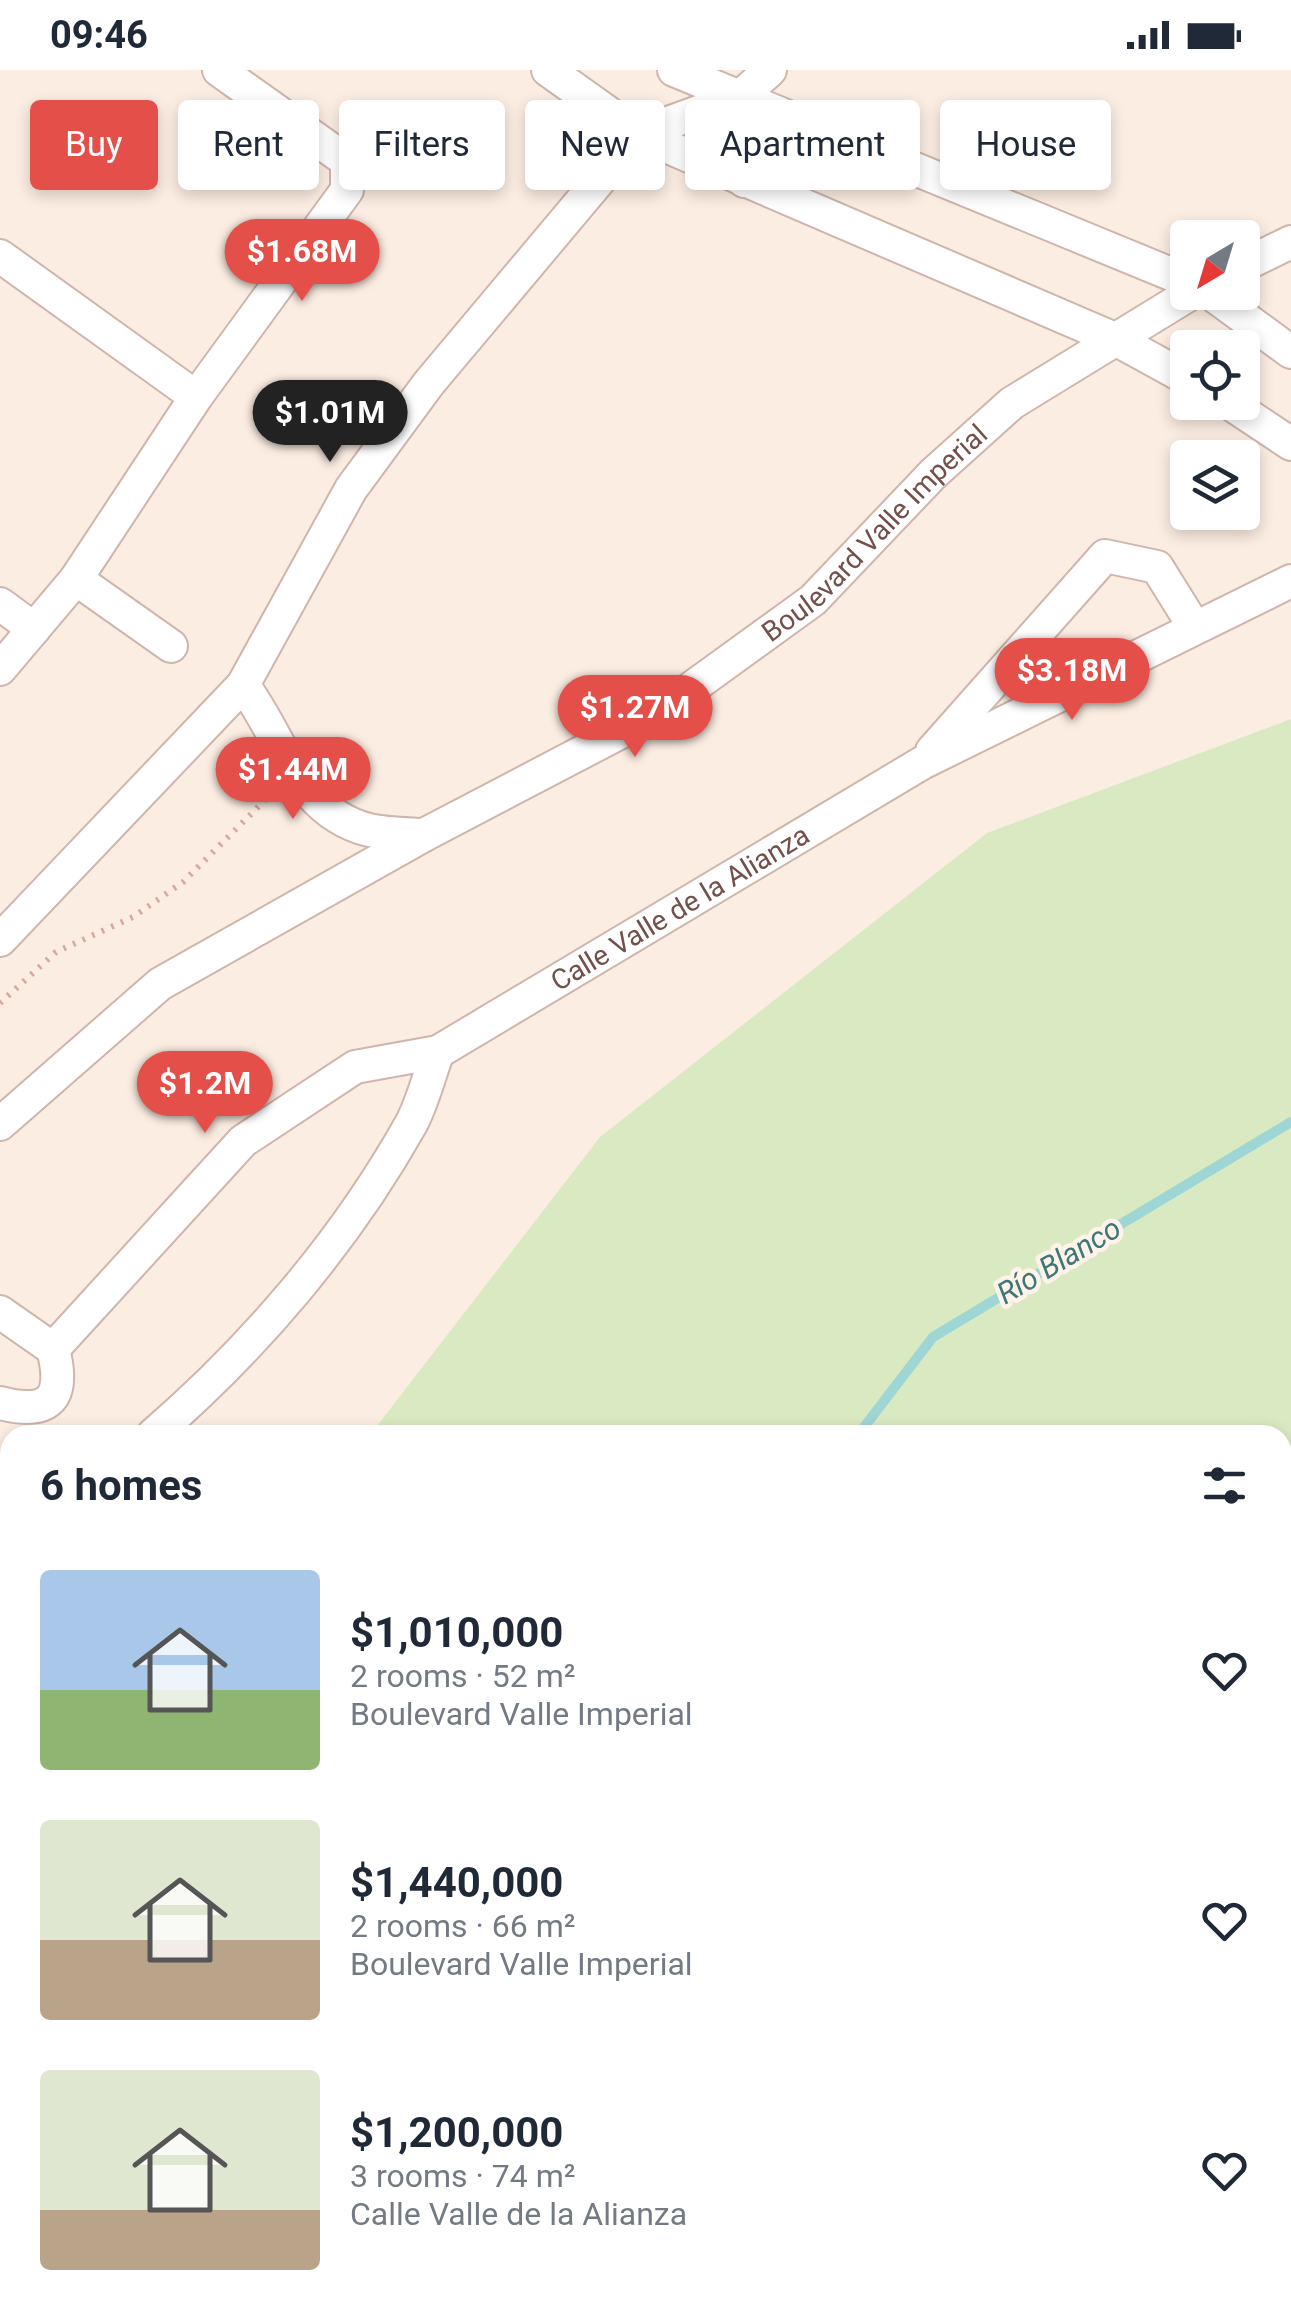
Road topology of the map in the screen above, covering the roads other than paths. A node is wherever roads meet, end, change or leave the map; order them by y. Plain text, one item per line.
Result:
1 (218, 70) edge
2 (548, 70) edge
3 (674, 70) edge
4 (770, 70) edge
5 (740, 97) junction
6 (590, 100) edge
7 (740, 100) edge
8 (665, 124) edge
9 (591, 190) edge
10 (765, 190) edge
11 (1291, 242) edge
12 (0, 256) edge
13 (1260, 257) edge
14 (1170, 274) edge
15 (1170, 307) edge
16 (1234, 310) edge
17 (1117, 340) junction
18 (1291, 352) edge
19 (1170, 368) edge
20 (196, 397) junction
21 (1255, 420) edge
22 (1291, 444) edge
23 (76, 578) junction
24 (1291, 582) edge
25 (0, 604) edge
26 (1194, 628) junction
27 (34, 629) junction
28 (170, 646) dead end
29 (0, 669) edge
30 (243, 686) junction
31 (922, 764) junction
32 (424, 835) junction
33 (0, 940) edge
34 (438, 1052) junction
35 (0, 1124) edge
36 (0, 1312) edge
37 (53, 1349) junction
38 (0, 1404) edge
39 (164, 1425) edge

1 - 20 street
2 - 6 street
3 - 5 street
4 - 5 street
5 - 7 street
5 - 8 street
5 - 14 street
9 - 30 street
10 - 17 street
11 - 13 street
12 - 20 street
15 - 17 street, Boulevard Valle Imperial
16 - 18 street
17 - 19 street
17 - 32 street, Boulevard Valle Imperial
20 - 23 street
21 - 22 street
23 - 27 street
23 - 28 street
24 - 26 street, Calle Valle de la Alianza
25 - 27 street
26 - 31 street, Calle Valle de la Alianza
26 - 31 street, Calle Valle de la Alianza
27 - 29 street
30 - 32 street
30 - 33 street
31 - 34 street, Calle Valle de la Alianza
32 - 35 street, Boulevard Valle Imperial
34 - 37 street, Calle Valle de la Alianza
34 - 39 street
36 - 37 street
37 - 38 street

